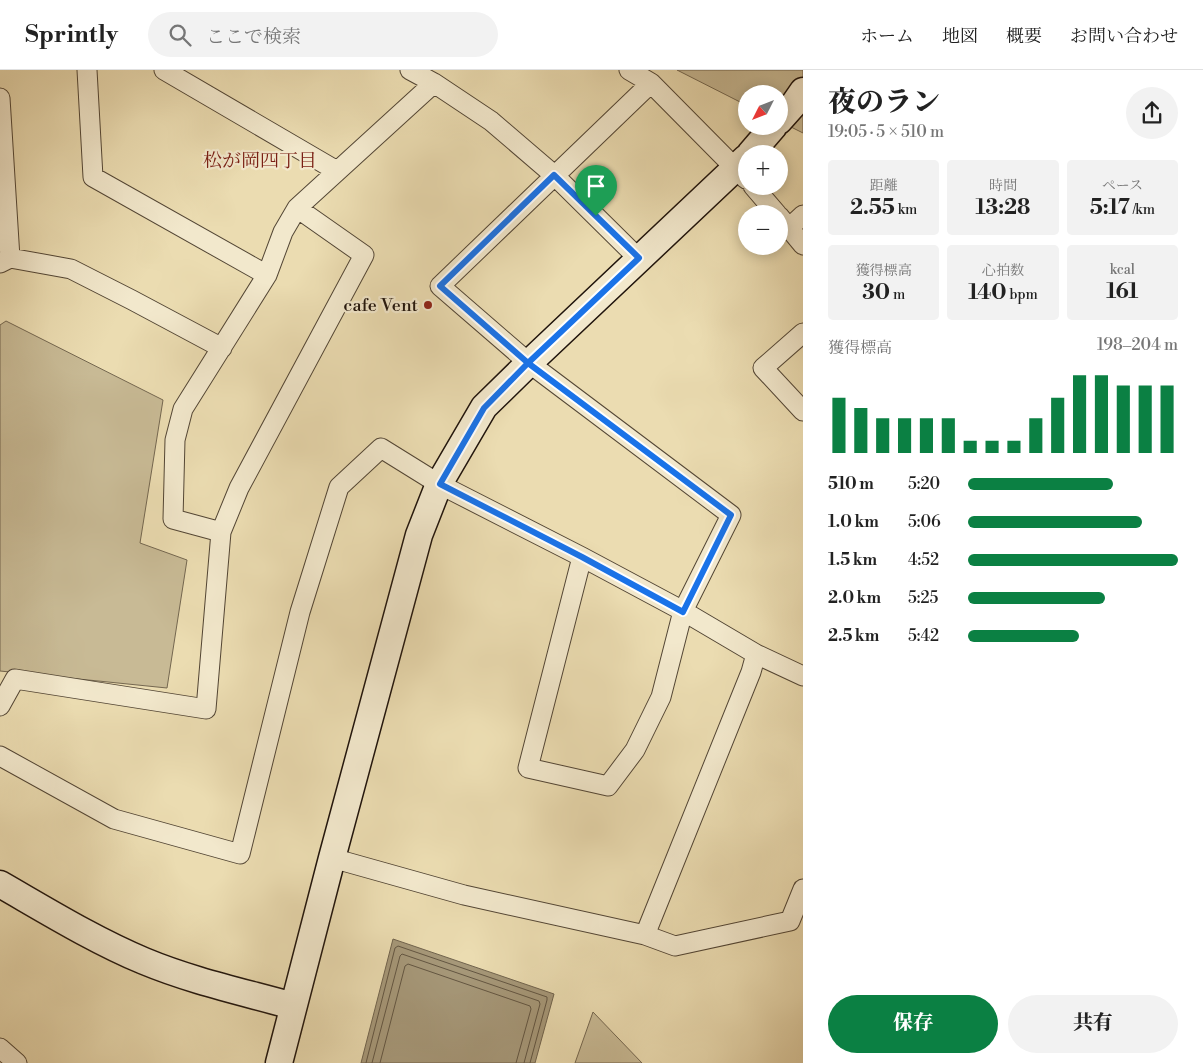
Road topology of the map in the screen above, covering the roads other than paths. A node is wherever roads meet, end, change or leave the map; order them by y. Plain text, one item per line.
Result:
1 (87, 70) edge
2 (164, 70) edge
3 (410, 70) edge
4 (629, 70) edge
5 (651, 83) junction
6 (434, 84) junction
7 (803, 91) edge
8 (0, 98) edge
9 (788, 111) edge
10 (738, 162) edge
11 (337, 171) junction
12 (554, 175) junction
13 (738, 176) edge
14 (297, 208) junction
15 (803, 215) edge
16 (788, 218) edge
17 (788, 227) edge
18 (803, 245) edge
19 (639, 258) junction
20 (5, 260) edge
21 (267, 275) junction
22 (803, 333) edge
23 (222, 348) junction
24 (528, 363) junction
25 (803, 411) edge
26 (440, 484) junction
27 (221, 532) junction
28 (582, 557) junction
29 (683, 612) junction
30 (756, 654) junction
31 (803, 676) edge
32 (0, 706) edge
33 (0, 756) edge
34 (332, 858) junction
35 (0, 884) edge
36 (803, 889) edge
37 (645, 935) junction
38 (293, 1006) junction
39 (279, 1063) edge

1 - 21 street
2 - 11 street
3 - 6 street
4 - 5 street
5 - 10 street
5 - 12 street
6 - 11 street
6 - 12 street
7 - 9 street
8 - 20 street
11 - 14 street
12 - 19 street
12 - 24 street
13 - 19 street
14 - 21 street
14 - 27 street
15 - 16 street
17 - 18 street
19 - 24 street
20 - 23 street
21 - 23 street
22 - 25 street
23 - 27 street
24 - 26 street
24 - 29 street
26 - 28 street
26 - 33 street
26 - 34 street
27 - 32 street
28 - 29 street
28 - 29 street
29 - 30 street
30 - 31 street
30 - 37 street
34 - 37 street
34 - 38 street
35 - 38 street
36 - 37 street
38 - 39 street

